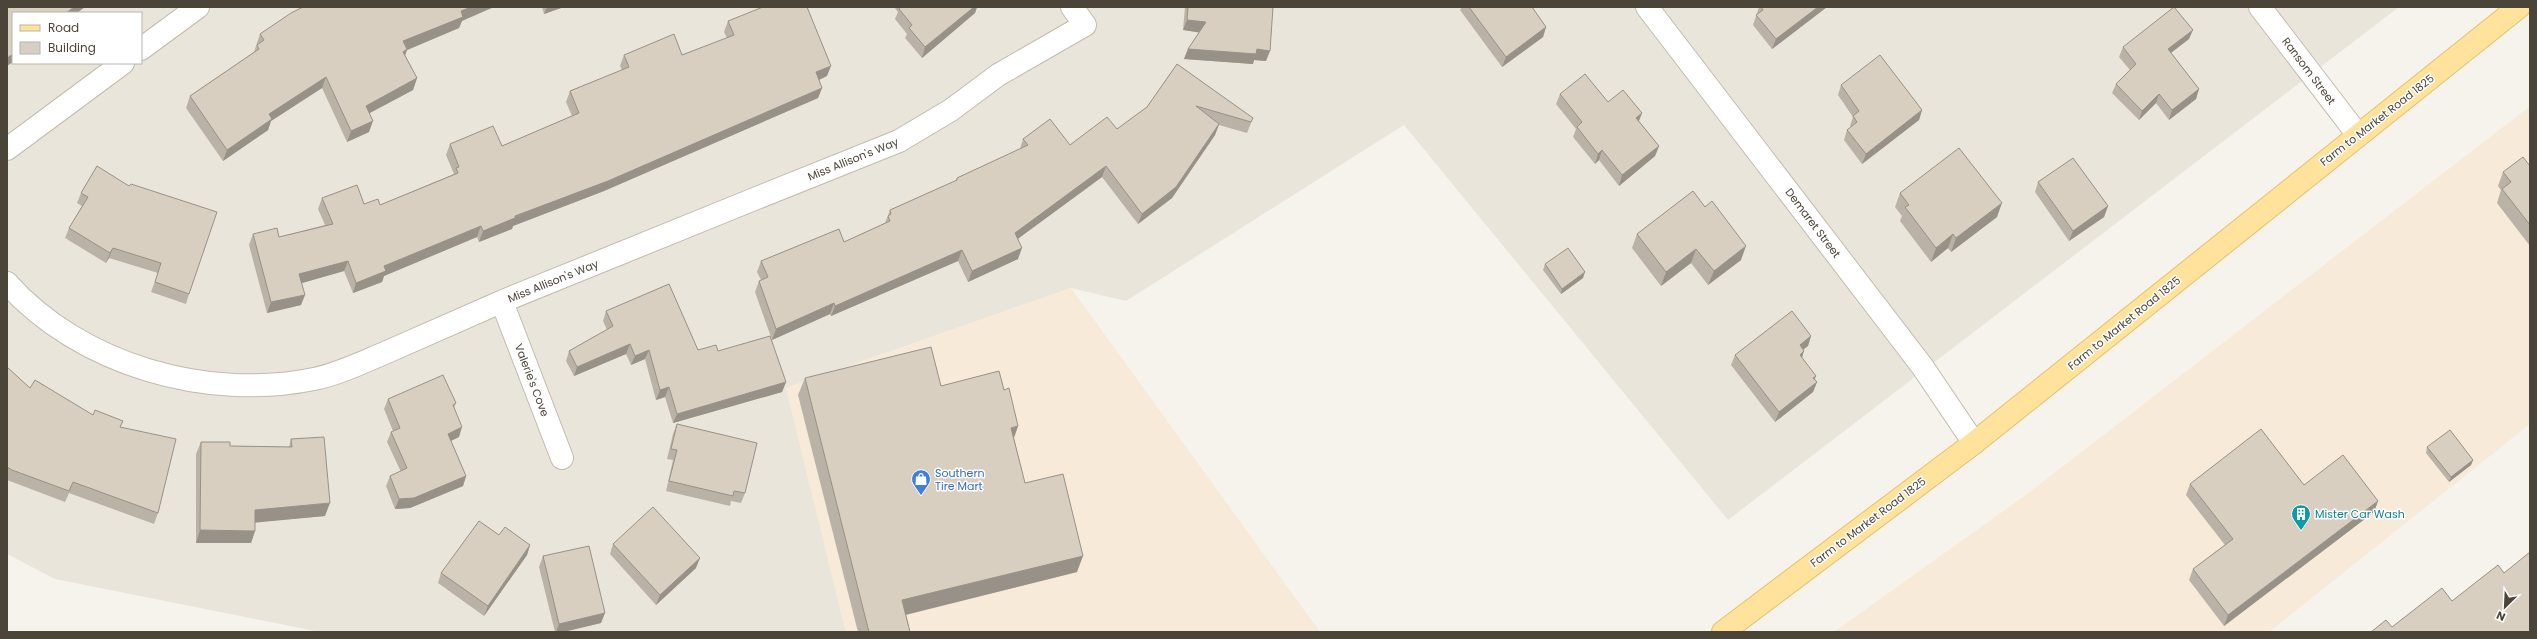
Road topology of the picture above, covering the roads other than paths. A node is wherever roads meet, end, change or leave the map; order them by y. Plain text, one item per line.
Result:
1 (198, 7) edge
2 (1072, 7) edge
3 (1647, 7) edge
4 (2260, 7) edge
5 (2519, 7) edge
6 (142, 48) edge
7 (122, 64) edge
8 (2358, 135) junction
9 (7, 149) edge
10 (7, 283) edge
11 (502, 302) junction
12 (1974, 442) junction
13 (562, 458) dead end
14 (1723, 632) edge

1 - 6 street
2 - 11 street, Miss Allison's Way
3 - 12 street, Demaret Street
4 - 8 street, Ransom Street
5 - 8 main road, Farm to Market Road 1825
7 - 9 street
8 - 12 main road, Farm to Market Road 1825
10 - 11 street, Miss Allison's Way
11 - 13 street, Valerie's Cove
12 - 14 main road, Farm to Market Road 1825

